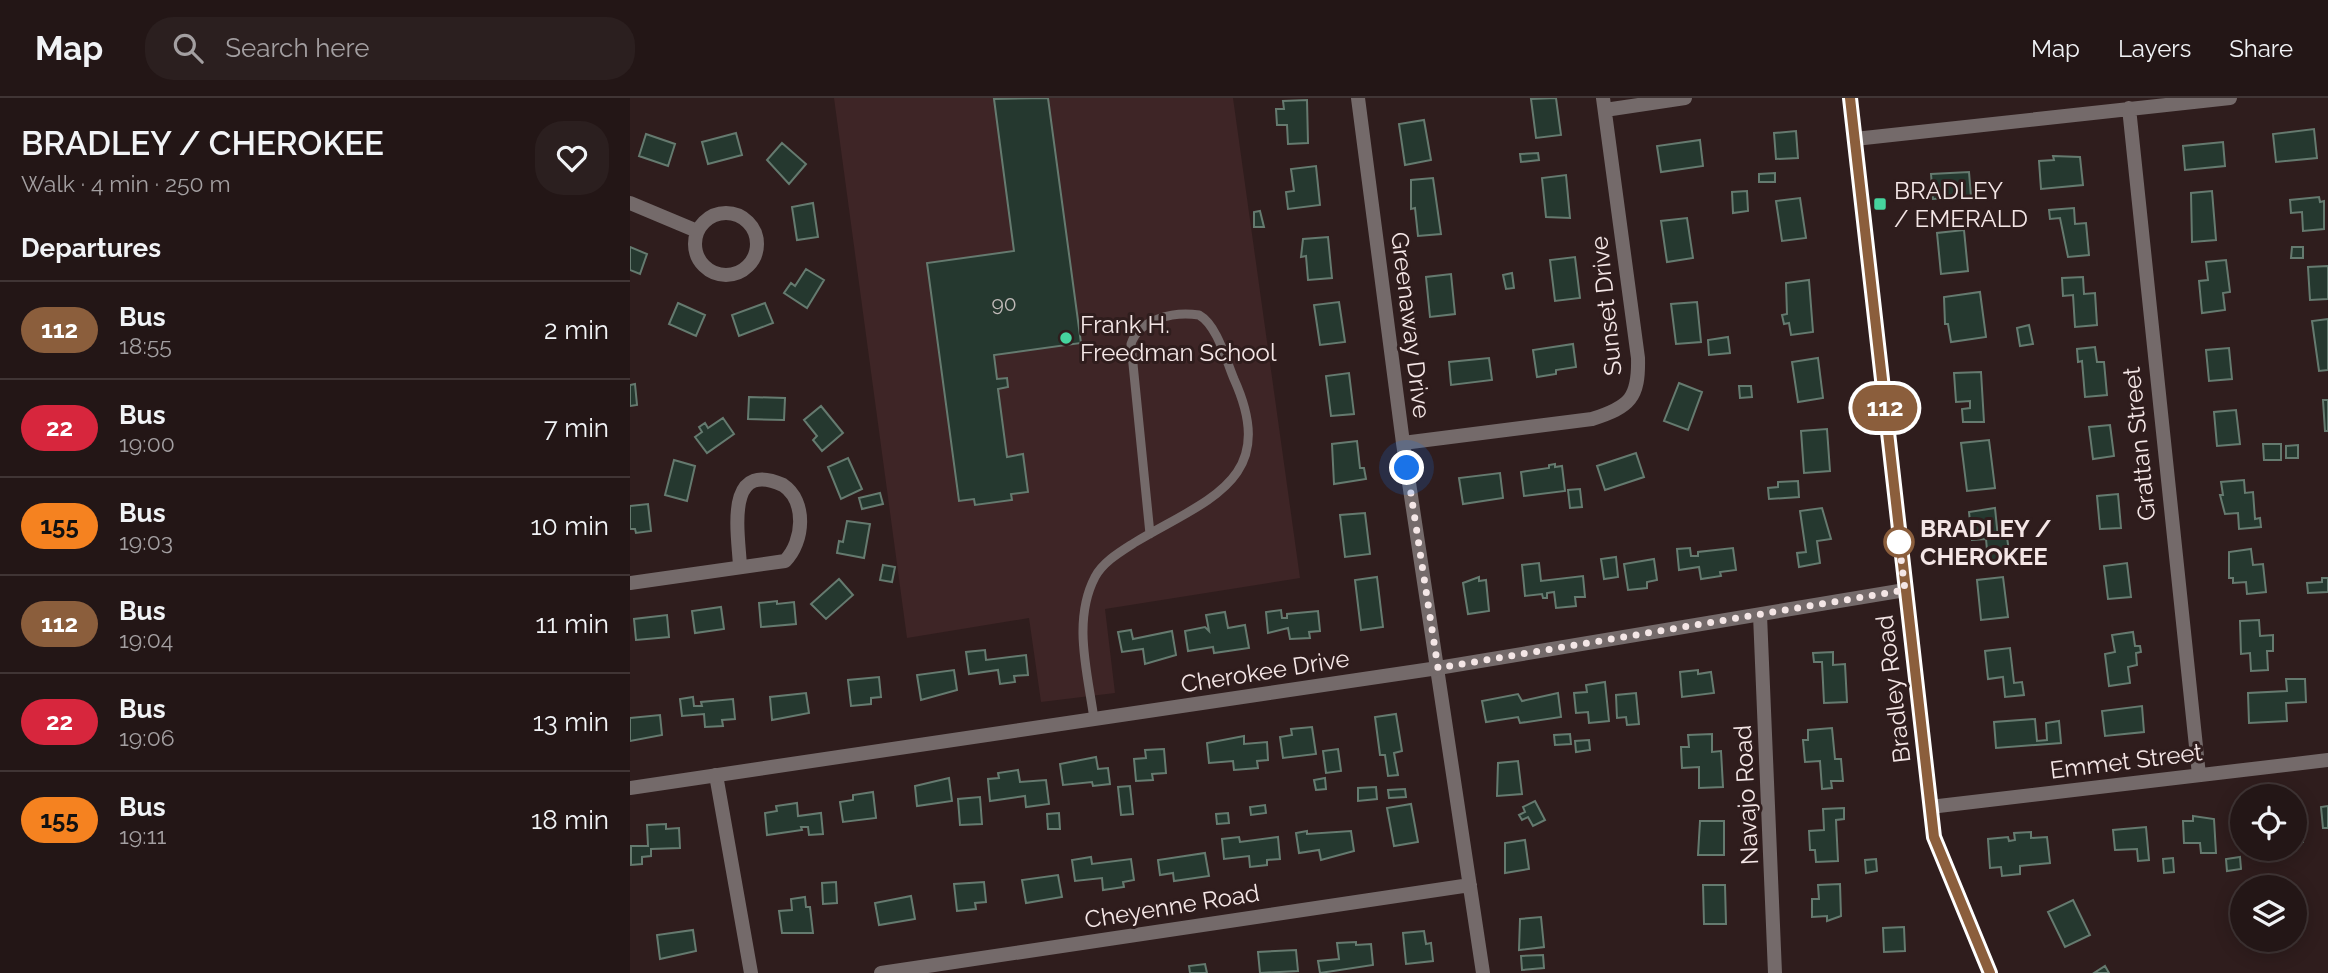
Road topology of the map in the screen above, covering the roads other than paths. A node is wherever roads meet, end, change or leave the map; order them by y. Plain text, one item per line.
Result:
1 (1358, 98) edge
2 (1685, 98) edge
3 (1850, 98) edge
4 (2230, 98) edge
5 (1604, 104) edge
6 (2129, 108) junction
7 (1855, 139) junction
8 (630, 203) edge
9 (697, 231) junction
10 (1403, 443) junction
11 (1150, 534) junction
12 (740, 567) junction
13 (630, 583) edge
14 (1905, 590) junction
15 (1760, 615) junction
16 (1438, 668) junction
17 (1094, 719) junction
18 (2328, 760) edge
19 (716, 775) junction
20 (2199, 775) junction
21 (630, 788) edge
22 (1930, 807) junction
23 (1470, 885) junction
24 (751, 973) edge
25 (881, 973) edge
26 (1483, 973) edge
27 (1775, 973) edge
28 (1990, 973) edge

1 - 10 street, Greenaway Drive
2 - 5 street
3 - 7 main road, Bradley Road
4 - 6 street
5 - 10 street, Sunset Drive
6 - 7 street
6 - 20 street, Grattan Street
7 - 14 main road, Bradley Road
8 - 9 street
9 - 9 street
10 - 16 street, Greenaway Drive
11 - 11 lane
11 - 17 lane
12 - 12 street
12 - 13 street
14 - 15 street, Cherokee Drive
14 - 22 main road, Bradley Road
15 - 16 street, Cherokee Drive
15 - 27 street, Navajo Road
16 - 17 street, Cherokee Drive
16 - 23 street, Greenaway Drive
17 - 19 street, Cherokee Drive
18 - 20 street, Emmet Street
19 - 21 street, Cherokee Drive
19 - 24 street
20 - 22 street, Emmet Street
22 - 28 main road, Bradley Road
23 - 25 street, Cheyenne Road
23 - 26 street, Greenaway Drive

